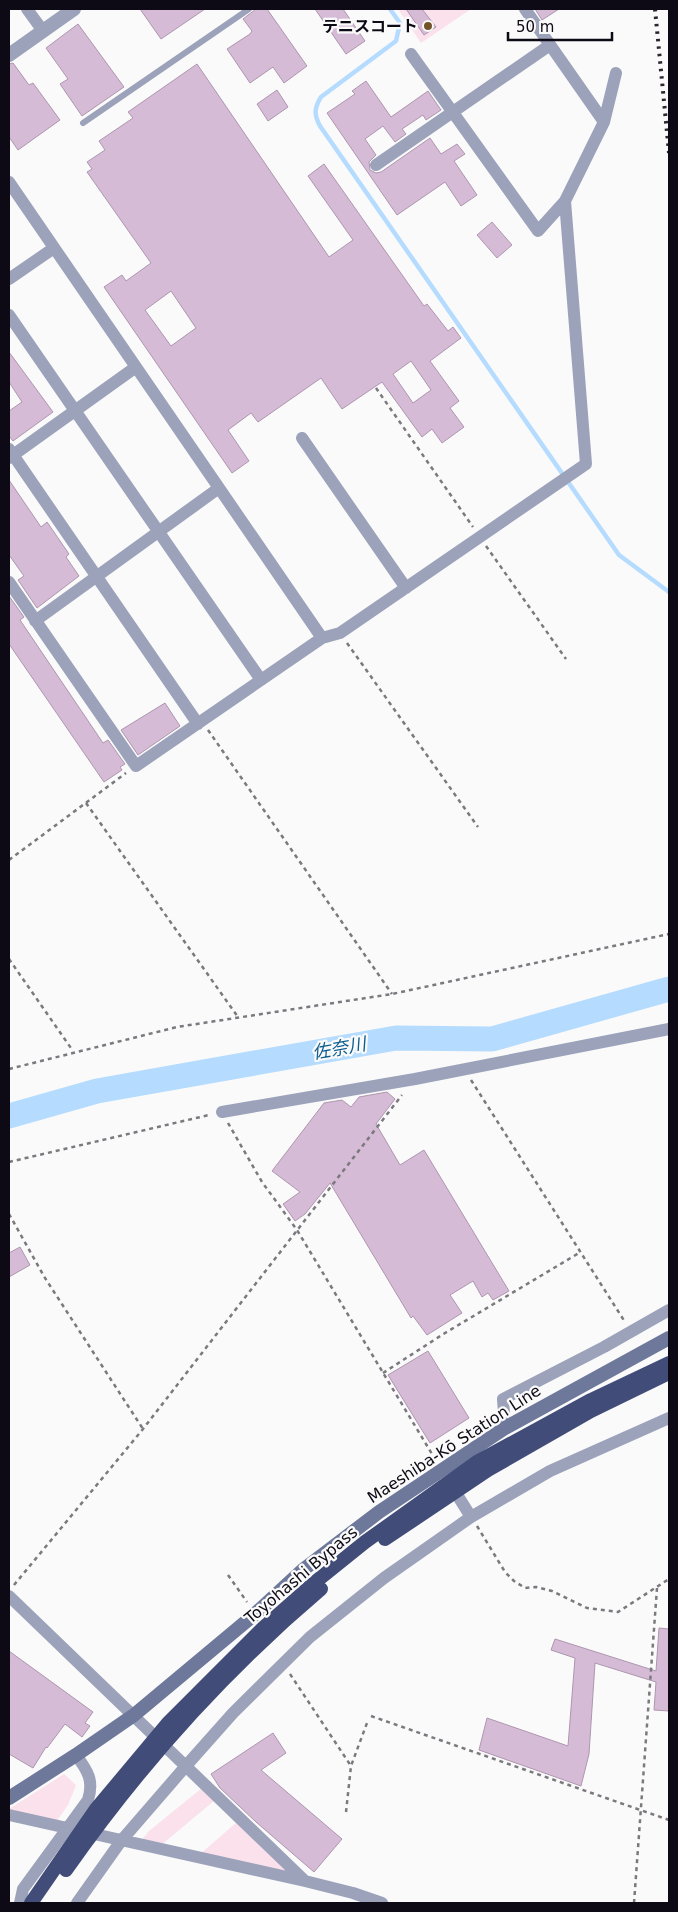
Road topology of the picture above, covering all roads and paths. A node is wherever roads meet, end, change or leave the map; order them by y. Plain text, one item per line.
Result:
1 (27, 9) edge
2 (74, 9) edge
3 (249, 9) edge
4 (525, 9) edge
5 (43, 31) junction
6 (550, 45) junction
7 (411, 54) dead end
8 (9, 55) edge
9 (616, 73) dead end
10 (453, 112) junction
11 (604, 122) junction
12 (83, 123) dead end
13 (376, 165) dead end
14 (9, 182) edge
15 (565, 201) junction
16 (54, 248) junction
17 (9, 279) edge
18 (9, 314) edge
19 (136, 367) junction
20 (376, 388) dead end
21 (75, 410) junction
22 (302, 438) dead end
23 (10, 454) edge
24 (219, 488) junction
25 (159, 532) junction
26 (480, 537) junction
27 (96, 577) junction
28 (9, 584) edge
29 (406, 588) junction
30 (36, 621) junction
31 (340, 633) junction
32 (322, 638) junction
33 (566, 659) dead end
34 (261, 680) junction
35 (200, 722) junction
36 (136, 766) junction
37 (86, 803) junction
38 (478, 827) dead end
39 (9, 860) edge
40 (669, 934) edge
41 (9, 959) edge
42 (392, 994) junction
43 (238, 1018) junction
44 (669, 1029) edge
45 (73, 1051) junction
46 (9, 1069) edge
47 (464, 1070) junction
48 (415, 1079) junction
49 (222, 1112) junction
50 (9, 1162) edge
51 (9, 1214) edge
52 (297, 1230) junction
53 (579, 1253) junction
54 (669, 1310) edge
55 (631, 1332) junction
56 (669, 1338) edge
57 (669, 1363) edge
58 (383, 1373) junction
59 (669, 1373) edge
60 (669, 1418) edge
61 (505, 1428) junction
62 (143, 1429) junction
63 (442, 1470) junction
64 (471, 1516) junction
65 (228, 1575) dead end
66 (669, 1579) edge
67 (657, 1588) junction
68 (9, 1592) edge
69 (9, 1596) edge
70 (255, 1614) junction
71 (282, 1663) junction
72 (134, 1715) junction
73 (371, 1716) dead end
74 (367, 1723) dead end
75 (76, 1755) junction
76 (351, 1766) junction
77 (185, 1767) junction
78 (9, 1798) edge
79 (642, 1810) junction
80 (346, 1812) dead end
81 (9, 1815) edge
82 (669, 1820) edge
83 (66, 1829) junction
84 (121, 1841) junction
85 (305, 1881) junction
86 (20, 1903) edge
87 (31, 1903) edge
88 (42, 1903) edge
89 (77, 1903) edge
90 (382, 1903) edge
91 (634, 1903) edge

1 - 5 street
2 - 5 street
3 - 12 lane
4 - 6 street
5 - 8 street
6 - 10 street
6 - 11 street
7 - 10 street
9 - 11 street
10 - 13 street
10 - 15 street
11 - 15 street
14 - 16 street
15 - 26 street
16 - 17 street
16 - 19 street
18 - 21 street
19 - 21 street
19 - 24 street
20 - 26 path
21 - 23 street
21 - 25 street
22 - 29 street
23 - 27 street
24 - 25 street
24 - 32 street
25 - 27 street
25 - 34 street
26 - 29 street
26 - 33 path
27 - 30 street
27 - 35 street
28 - 30 street
29 - 31 street
30 - 36 street
31 - 32 street
31 - 38 path
32 - 34 street
34 - 35 street
35 - 36 street
35 - 42 path
36 - 37 path
37 - 39 path
37 - 43 path
40 - 42 path
41 - 45 path
42 - 43 path
43 - 45 path
44 - 47 street
45 - 46 path
47 - 48 street
47 - 53 path
48 - 49 street
48 - 52 path
49 - 50 path
49 - 52 path
51 - 62 path
52 - 58 path
52 - 62 path
53 - 55 path
53 - 58 path
54 - 55 street
55 - 61 street
56 - 61 main road, Maeshiba-Kō Station Line
57 - 87 highway, Toyohashi Bypass, bridge
58 - 63 path
59 - 88 highway, Toyohashi Bypass, bridge
60 - 64 street
61 - 63 main road, Maeshiba-Kō Station Line
62 - 68 path
63 - 64 street
63 - 70 main road, Maeshiba-Kō Station Line
64 - 67 path
64 - 71 street
65 - 70 path
66 - 67 path
67 - 79 path
69 - 72 street
70 - 72 main road, Maeshiba-Kō Station Line
71 - 76 path
71 - 77 street
72 - 75 main road, Maeshiba-Kō Station Line
72 - 77 street
73 - 79 path
74 - 76 path
75 - 78 main road, Maeshiba-Kō Station Line
75 - 83 street
76 - 80 path
77 - 84 street
77 - 85 street
79 - 82 path
79 - 91 path
81 - 83 street
83 - 84 street
83 - 86 street
84 - 85 street
84 - 89 street
85 - 90 street

